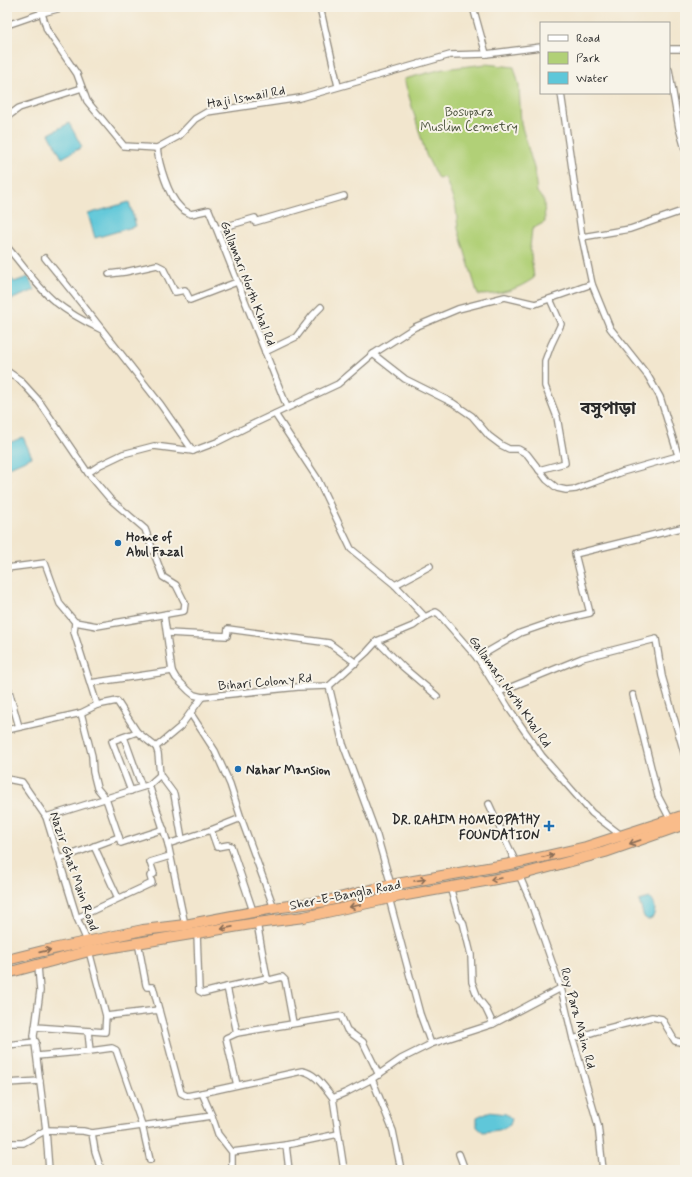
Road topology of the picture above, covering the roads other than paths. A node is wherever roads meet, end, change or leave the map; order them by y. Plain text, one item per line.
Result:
1 (65, 7) edge
2 (320, 7) edge
3 (473, 7) edge
4 (41, 10) edge
5 (7, 25) edge
6 (540, 47) edge
7 (670, 49) edge
8 (685, 49) edge
9 (486, 54) junction
10 (670, 76) edge
11 (338, 86) junction
12 (82, 88) junction
13 (561, 94) edge
14 (7, 117) edge
15 (157, 148) junction
16 (685, 149) edge
17 (344, 196) dead end
18 (685, 210) edge
19 (216, 229) junction
20 (582, 237) junction
21 (7, 247) edge
22 (45, 258) dead end
23 (109, 274) dead end
24 (237, 282) junction
25 (592, 284) junction
26 (550, 299) junction
27 (321, 307) dead end
28 (103, 330) junction
29 (265, 352) junction
30 (373, 354) junction
31 (7, 365) edge
32 (8, 372) edge
33 (287, 407) junction
34 (275, 414) junction
35 (193, 451) junction
36 (685, 454) edge
37 (678, 455) junction
38 (540, 470) junction
39 (88, 473) junction
40 (685, 527) edge
41 (430, 566) dead end
42 (7, 568) edge
43 (395, 585) junction
44 (166, 614) junction
45 (425, 617) junction
46 (75, 622) junction
47 (167, 633) junction
48 (377, 641) junction
49 (477, 658) junction
50 (356, 663) junction
51 (172, 670) junction
52 (7, 684) edge
53 (90, 684) junction
54 (329, 686) junction
55 (499, 692) junction
56 (9, 695) edge
57 (632, 695) dead end
58 (437, 696) dead end
59 (202, 697) junction
60 (97, 706) junction
61 (81, 712) junction
62 (192, 714) junction
63 (19, 727) junction
64 (7, 730) edge
65 (137, 732) junction
66 (124, 737) junction
67 (156, 747) junction
68 (685, 756) edge
69 (160, 775) junction
70 (7, 779) edge
71 (149, 785) junction
72 (142, 787) junction
73 (131, 791) junction
74 (106, 799) junction
75 (488, 804) dead end
76 (685, 815) edge
77 (46, 817) junction
78 (241, 818) junction
79 (670, 819) junction
80 (685, 824) edge
81 (164, 829) junction
82 (210, 830) junction
83 (652, 831) junction
84 (622, 836) junction
85 (119, 837) junction
86 (182, 839) junction
87 (168, 844) junction
88 (94, 846) junction
89 (170, 856) junction
90 (60, 859) junction
91 (516, 863) junction
92 (519, 875) junction
93 (391, 885) junction
94 (450, 887) junction
95 (375, 889) junction
96 (118, 898) junction
97 (384, 899) junction
98 (274, 908) junction
99 (253, 911) junction
100 (78, 918) junction
101 (257, 922) junction
102 (185, 925) junction
103 (197, 934) junction
104 (138, 942) junction
105 (88, 946) junction
106 (20, 957) junction
107 (7, 960) edge
108 (38, 966) junction
109 (24, 969) junction
110 (7, 973) edge
111 (267, 978) junction
112 (227, 987) junction
113 (562, 988) junction
114 (159, 1010) junction
115 (106, 1016) junction
116 (293, 1023) junction
117 (493, 1024) junction
118 (35, 1027) junction
119 (88, 1031) junction
120 (237, 1033) junction
121 (573, 1040) junction
122 (36, 1042) junction
123 (685, 1043) edge
124 (431, 1044) junction
125 (7, 1045) edge
126 (90, 1051) junction
127 (37, 1056) junction
128 (378, 1075) junction
129 (372, 1079) junction
130 (40, 1081) junction
131 (7, 1083) edge
132 (237, 1085) junction
133 (202, 1094) junction
134 (333, 1098) junction
135 (212, 1116) junction
136 (142, 1125) junction
137 (46, 1130) junction
138 (92, 1133) junction
139 (7, 1134) edge
140 (338, 1134) junction
141 (8, 1143) edge
142 (286, 1144) junction
143 (232, 1152) junction
144 (459, 1154) dead end
145 (150, 1160) dead end
146 (400, 1165) dead end
147 (49, 1170) edge
148 (101, 1170) edge
149 (232, 1170) edge
150 (289, 1170) edge
151 (344, 1170) edge
152 (465, 1170) edge
153 (603, 1170) edge

1 - 4 street
2 - 11 street
3 - 9 street
4 - 5 street
4 - 12 street
6 - 9 street, Haji Ismail Rd
7 - 8 street
9 - 11 street, Haji Ismail Rd
10 - 16 street
11 - 15 street, Haji Ismail Rd
12 - 14 street
12 - 15 street
13 - 20 street
15 - 19 street, Gallamari North Khal Rd
17 - 19 street
18 - 20 street
19 - 24 street, Gallamari North Khal Rd
20 - 25 street
21 - 28 street
22 - 28 street
23 - 24 street
24 - 29 street, Gallamari North Khal Rd
25 - 26 street
25 - 37 street
26 - 30 street
26 - 38 street
27 - 29 street
28 - 35 street
29 - 33 street, Gallamari North Khal Rd
30 - 33 street
30 - 38 street
31 - 32 street
32 - 39 street
33 - 34 street
34 - 35 street
34 - 43 street
35 - 39 street
36 - 37 street
37 - 38 street
39 - 44 street
40 - 49 street
41 - 43 street
42 - 46 street
43 - 45 street
44 - 46 street
44 - 47 street
45 - 48 street
45 - 49 street, Gallamari North Khal Rd
46 - 53 street
47 - 50 street
47 - 51 street
48 - 50 street
48 - 58 street
49 - 55 street, Gallamari North Khal Rd
50 - 54 street
51 - 53 street
51 - 59 street
52 - 56 street
53 - 60 street
54 - 59 street, Bihari Colony Rd
54 - 93 street
55 - 68 street
55 - 84 street, Gallamari North Khal Rd
56 - 63 street
57 - 79 street
59 - 62 street
60 - 61 street
60 - 65 street
61 - 63 street
61 - 74 street
62 - 67 street
62 - 78 street
63 - 64 street
65 - 66 street
65 - 67 street
66 - 72 street
66 - 73 street
67 - 69 street
69 - 71 street
69 - 86 street
70 - 77 street, Nazir Ghat Main Road
71 - 72 street
71 - 81 street
72 - 73 street
73 - 74 street
74 - 77 street
74 - 85 street
75 - 91 street
76 - 79 highway, Sher-E-Bangla Road
77 - 90 street, Nazir Ghat Main Road
78 - 82 street
78 - 98 street
79 - 83 highway, Sher-E-Bangla Road
80 - 83 highway, Sher-E-Bangla Road
81 - 85 street
81 - 87 street
82 - 86 street
82 - 99 street
83 - 84 highway, Sher-E-Bangla Road
83 -> 92 highway, Sher-E-Bangla Road
91 -> 84 highway, Sher-E-Bangla Road
85 - 88 street
86 - 87 street
87 - 89 street
88 - 90 street
88 - 96 street
89 - 96 street
89 - 102 street
90 - 100 street, Nazir Ghat Main Road
93 -> 91 highway, Sher-E-Bangla Road
92 -> 94 highway, Sher-E-Bangla Road
92 - 113 street, Roy Para Main Rd
93 - 95 highway, Sher-E-Bangla Road
94 - 97 highway, Sher-E-Bangla Road
94 - 117 street
95 - 97 highway
95 - 98 highway, Sher-E-Bangla Road
96 - 100 street
97 -> 101 highway, Sher-E-Bangla Road
97 - 124 street
98 - 99 highway, Sher-E-Bangla Road
99 - 102 highway, Sher-E-Bangla Road
100 - 105 street, Nazir Ghat Main Road
101 -> 103 highway, Sher-E-Bangla Road
101 - 111 street
102 - 105 highway, Sher-E-Bangla Road
103 - 104 highway, Sher-E-Bangla Road
103 - 112 street
104 - 105 highway, Sher-E-Bangla Road
104 - 114 street
106 -> 105 highway, Sher-E-Bangla Road
105 - 108 highway, Sher-E-Bangla Road
105 - 115 street, Nazir Ghat Main Road
106 - 107 highway, Sher-E-Bangla Road
106 - 109 highway
108 - 109 highway, Sher-E-Bangla Road
108 - 118 street
109 - 110 highway, Sher-E-Bangla Road
111 - 112 street
111 - 116 street
112 - 120 street
113 - 117 street
113 - 121 street, Roy Para Main Rd
114 - 115 street
114 - 133 street
115 - 119 street
116 - 120 street
116 - 128 street
117 - 124 street
118 - 119 street
118 - 122 street
119 - 126 street
120 - 132 street
121 - 123 street
121 - 153 street, Roy Para Main Rd
122 - 125 street
122 - 127 street
124 - 128 street
126 - 127 street
126 - 136 street
127 - 130 street
128 - 129 street
129 - 134 street
129 - 146 street
130 - 131 street
130 - 137 street
132 - 133 street
132 - 134 street
133 - 135 street
134 - 140 street
135 - 136 street
135 - 143 street
136 - 138 street
136 - 145 street
137 - 138 street
137 - 141 street
137 - 147 street
138 - 148 street
139 - 141 street
140 - 142 street
140 - 151 street
142 - 143 street
142 - 150 street
143 - 149 street
144 - 152 street

